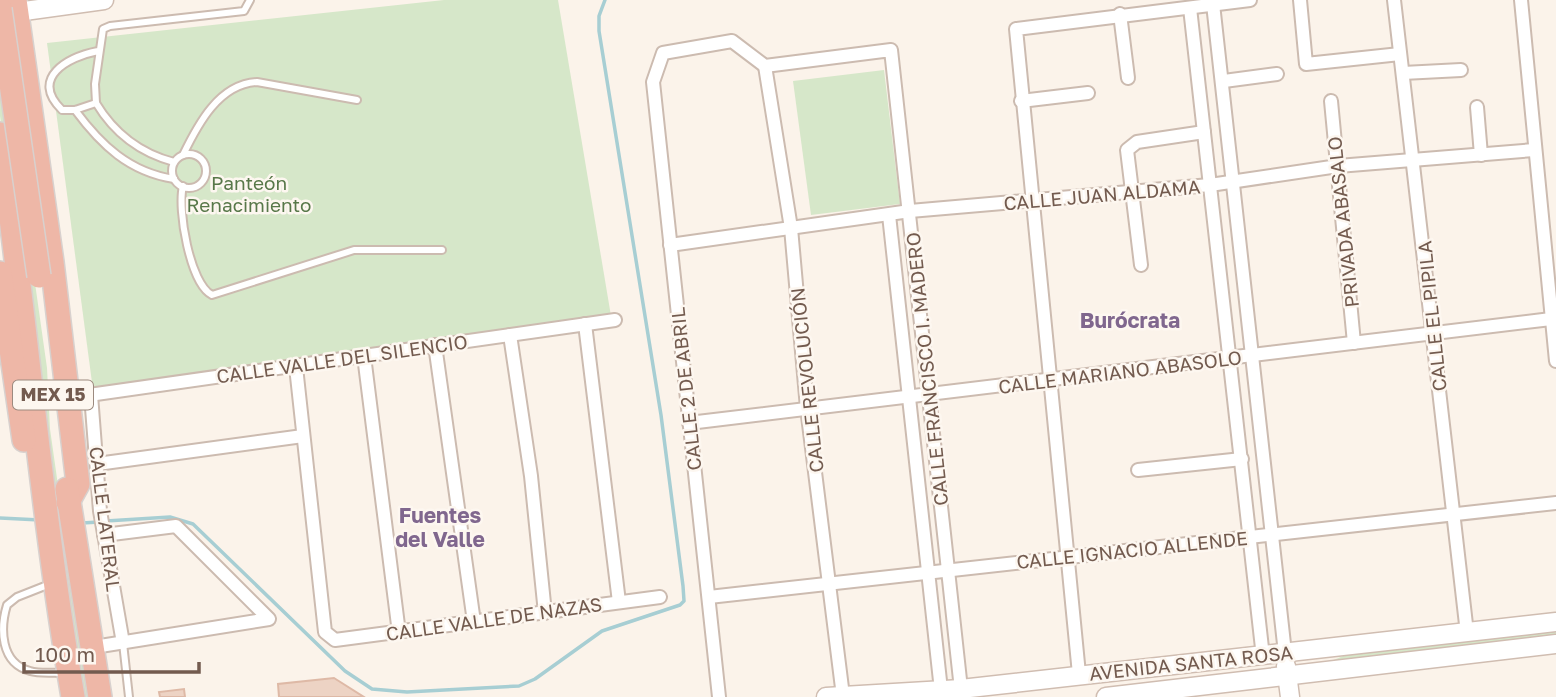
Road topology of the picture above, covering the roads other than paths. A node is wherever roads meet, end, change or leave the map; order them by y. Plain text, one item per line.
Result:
1 (104, 0) edge
2 (250, 0) edge
3 (1250, 0) edge
4 (1300, 0) edge
5 (1394, 0) edge
6 (1521, 0) edge
7 (1213, 4) junction
8 (1190, 8) junction
9 (8, 9) edge
10 (1120, 14) junction
11 (98, 51) junction
12 (1401, 54) junction
13 (0, 65) edge
14 (765, 66) junction
15 (1461, 70) dead end
16 (1403, 73) junction
17 (1277, 74) dead end
18 (1128, 78) dead end
19 (1224, 82) junction
20 (27, 84) junction
21 (1088, 93) dead end
22 (357, 100) dead end
23 (1021, 101) junction
24 (1331, 102) dead end
25 (96, 103) junction
26 (1477, 107) dead end
27 (75, 110) junction
28 (1204, 132) junction
29 (0, 134) edge
30 (1534, 150) junction
31 (183, 155) junction
32 (1481, 155) junction
33 (1414, 160) junction
34 (174, 162) junction
35 (1338, 166) junction
36 (174, 179) junction
37 (1232, 183) junction
38 (1210, 185) junction
39 (183, 186) junction
40 (1132, 192) junction
41 (1030, 201) junction
42 (910, 211) junction
43 (890, 215) junction
44 (791, 228) junction
45 (670, 245) junction
46 (442, 250) dead end
47 (1141, 265) dead end
48 (20, 276) edge
49 (1551, 319) junction
50 (615, 320) dead end
51 (585, 324) junction
52 (1434, 333) junction
53 (510, 335) junction
54 (1354, 343) junction
55 (435, 345) junction
56 (364, 356) junction
57 (1253, 356) junction
58 (1231, 358) junction
59 (1556, 361) edge
60 (296, 367) junction
61 (1048, 381) junction
62 (928, 394) junction
63 (907, 396) junction
64 (79, 397) junction
65 (807, 408) junction
66 (689, 423) junction
67 (303, 436) junction
68 (1242, 458) junction
69 (97, 464) junction
70 (1138, 470) dead end
71 (1556, 503) edge
72 (70, 508) junction
73 (1452, 515) junction
74 (102, 524) junction
75 (1251, 536) junction
76 (1272, 536) junction
77 (1069, 556) junction
78 (950, 571) junction
79 (929, 573) junction
80 (56, 582) junction
81 (831, 584) junction
82 (660, 597) dead end
83 (709, 597) junction
84 (619, 602) junction
85 (545, 613) junction
86 (474, 622) junction
87 (1556, 622) edge
88 (399, 633) junction
89 (1467, 633) junction
90 (123, 643) junction
91 (1556, 644) edge
92 (94, 647) junction
93 (1285, 653) junction
94 (1263, 656) junction
95 (69, 673) junction
96 (1079, 674) junction
97 (1287, 678) junction
98 (1268, 689) edge
99 (941, 690) junction
100 (972, 691) edge
101 (834, 696) edge
102 (73, 697) edge
103 (100, 697) edge
104 (126, 697) edge
105 (719, 697) edge
106 (1106, 697) edge
107 (1290, 697) edge

1 - 9 main road
2 - 11 lane
3 - 7 street
4 - 12 street
5 - 12 street, CALLE EL PIPILA
6 - 30 street
7 - 8 street
7 - 19 street
8 - 10 street
8 - 28 street
9 - 20 highway
9 - 48 highway, MEX 15, bridge
10 - 18 street
10 - 23 street
11 - 25 lane
11 - 27 lane
12 - 16 street, CALLE EL PIPILA
13 - 20 highway
14 - 42 street, CALLE FRANCISCO I. MADERO
14 - 44 street, CALLE REVOLUCIÓN
14 - 45 street, CALLE 2 DE ABRIL
15 - 16 street
16 - 33 street, CALLE EL PIPILA
17 - 19 street
19 - 37 street
20 - 64 highway
21 - 23 street
22 - 31 lane
23 - 41 street
24 - 35 street, PRIVADA ABASALO
25 - 27 lane
25 - 34 lane
26 - 32 street
27 - 36 lane
28 - 38 street
28 - 40 street
29 - 48 highway, MEX 15
30 - 32 street, CALLE JUAN ALDAMA
30 - 49 street
31 - 34 lane
31 - 39 lane
32 - 33 street, CALLE JUAN ALDAMA
33 - 35 street, CALLE JUAN ALDAMA
33 - 52 street, CALLE EL PIPILA
34 - 36 lane
35 - 37 street, CALLE JUAN ALDAMA
35 - 54 street, PRIVADA ABASALO
36 - 39 lane
37 - 38 street, CALLE JUAN ALDAMA
37 - 57 street
38 - 40 street, CALLE JUAN ALDAMA
38 - 58 street
39 - 46 lane
40 - 41 street, CALLE JUAN ALDAMA
40 - 47 street
41 - 42 street, CALLE JUAN ALDAMA
41 - 61 street
42 - 43 street, CALLE JUAN ALDAMA
42 - 62 street, CALLE FRANCISCO I. MADERO
43 - 44 street, CALLE JUAN ALDAMA
43 - 63 street, CALLE FRANCISCO I. MADERO
44 - 45 street, CALLE JUAN ALDAMA
44 - 65 street, CALLE REVOLUCIÓN
45 - 66 street, CALLE 2 DE ABRIL
48 - 72 highway, MEX 15
48 - 80 highway, MEX 15
49 - 52 street, CALLE MARIANO ABASOLO
49 - 59 street
50 - 51 street, CALLE VALLE DEL SILENCIO
51 - 53 street, CALLE VALLE DEL SILENCIO
51 - 84 street
52 - 54 street, CALLE MARIANO ABASOLO
52 - 73 street, CALLE EL PIPILA
53 - 55 street, CALLE VALLE DEL SILENCIO
53 - 85 street
54 - 57 street, CALLE MARIANO ABASOLO
55 - 56 street, CALLE VALLE DEL SILENCIO
55 - 86 street
56 - 60 street, CALLE VALLE DEL SILENCIO
56 - 88 street
57 - 58 street, CALLE MARIANO ABASOLO
57 - 76 street
58 - 61 street, CALLE MARIANO ABASOLO
58 - 68 street
60 - 64 street, CALLE VALLE DEL SILENCIO
60 - 67 street
61 - 62 street, CALLE MARIANO ABASOLO
61 - 77 street
62 - 63 street, CALLE MARIANO ABASOLO
62 - 78 street, CALLE FRANCISCO I. MADERO
63 - 65 street, CALLE MARIANO ABASOLO
63 - 79 street, CALLE FRANCISCO I. MADERO
64 - 69 street, CALLE LATERAL
64 - 72 highway
65 - 66 street, CALLE MARIANO ABASOLO
65 - 81 street, CALLE REVOLUCIÓN
66 - 83 street, CALLE 2 DE ABRIL
67 - 69 street
67 - 88 street, CALLE VALLE DE NAZAS
68 - 70 street
68 - 75 street
69 - 74 street, CALLE LATERAL
71 - 73 street, CALLE IGNACIO ALLENDE
72 - 92 highway, MEX 15
73 - 76 street, CALLE IGNACIO ALLENDE
73 - 89 street, CALLE EL PIPILA
74 - 90 street, CALLE LATERAL
74 - 90 street
75 - 76 street, CALLE IGNACIO ALLENDE
75 - 77 street, CALLE IGNACIO ALLENDE
75 - 94 street
76 - 93 street
77 - 78 street, CALLE IGNACIO ALLENDE
77 - 96 street
78 - 79 street, CALLE IGNACIO ALLENDE
78 - 100 street, CALLE FRANCISCO I. MADERO
79 - 81 street, CALLE IGNACIO ALLENDE
79 - 99 street, CALLE FRANCISCO I. MADERO
80 - 95 highway, MEX 15
80 - 95 lane
81 - 83 street, CALLE IGNACIO ALLENDE
81 - 101 street, CALLE REVOLUCIÓN
82 - 84 street, CALLE VALLE DE NAZAS
83 - 105 street, CALLE 2 DE ABRIL
84 - 85 street, CALLE VALLE DE NAZAS
85 - 86 street, CALLE VALLE DE NAZAS
86 - 88 street, CALLE VALLE DE NAZAS
87 - 89 main road, AVENIDA SANTA ROSA
89 - 93 main road, AVENIDA SANTA ROSA
90 - 92 street
90 - 104 lane
91 - 97 main road, AVENIDA SANTA ROSA
92 - 103 highway, MEX 15
93 - 94 main road, AVENIDA SANTA ROSA
93 - 97 main road
94 - 96 main road, AVENIDA SANTA ROSA
94 - 98 main road
95 - 102 highway, MEX 15
96 - 100 main road, AVENIDA SANTA ROSA
97 - 98 main road, AVENIDA SANTA ROSA
97 - 107 main road
98 - 106 main road, AVENIDA SANTA ROSA
99 - 100 main road, AVENIDA SANTA ROSA
99 - 101 main road, AVENIDA SANTA ROSA

